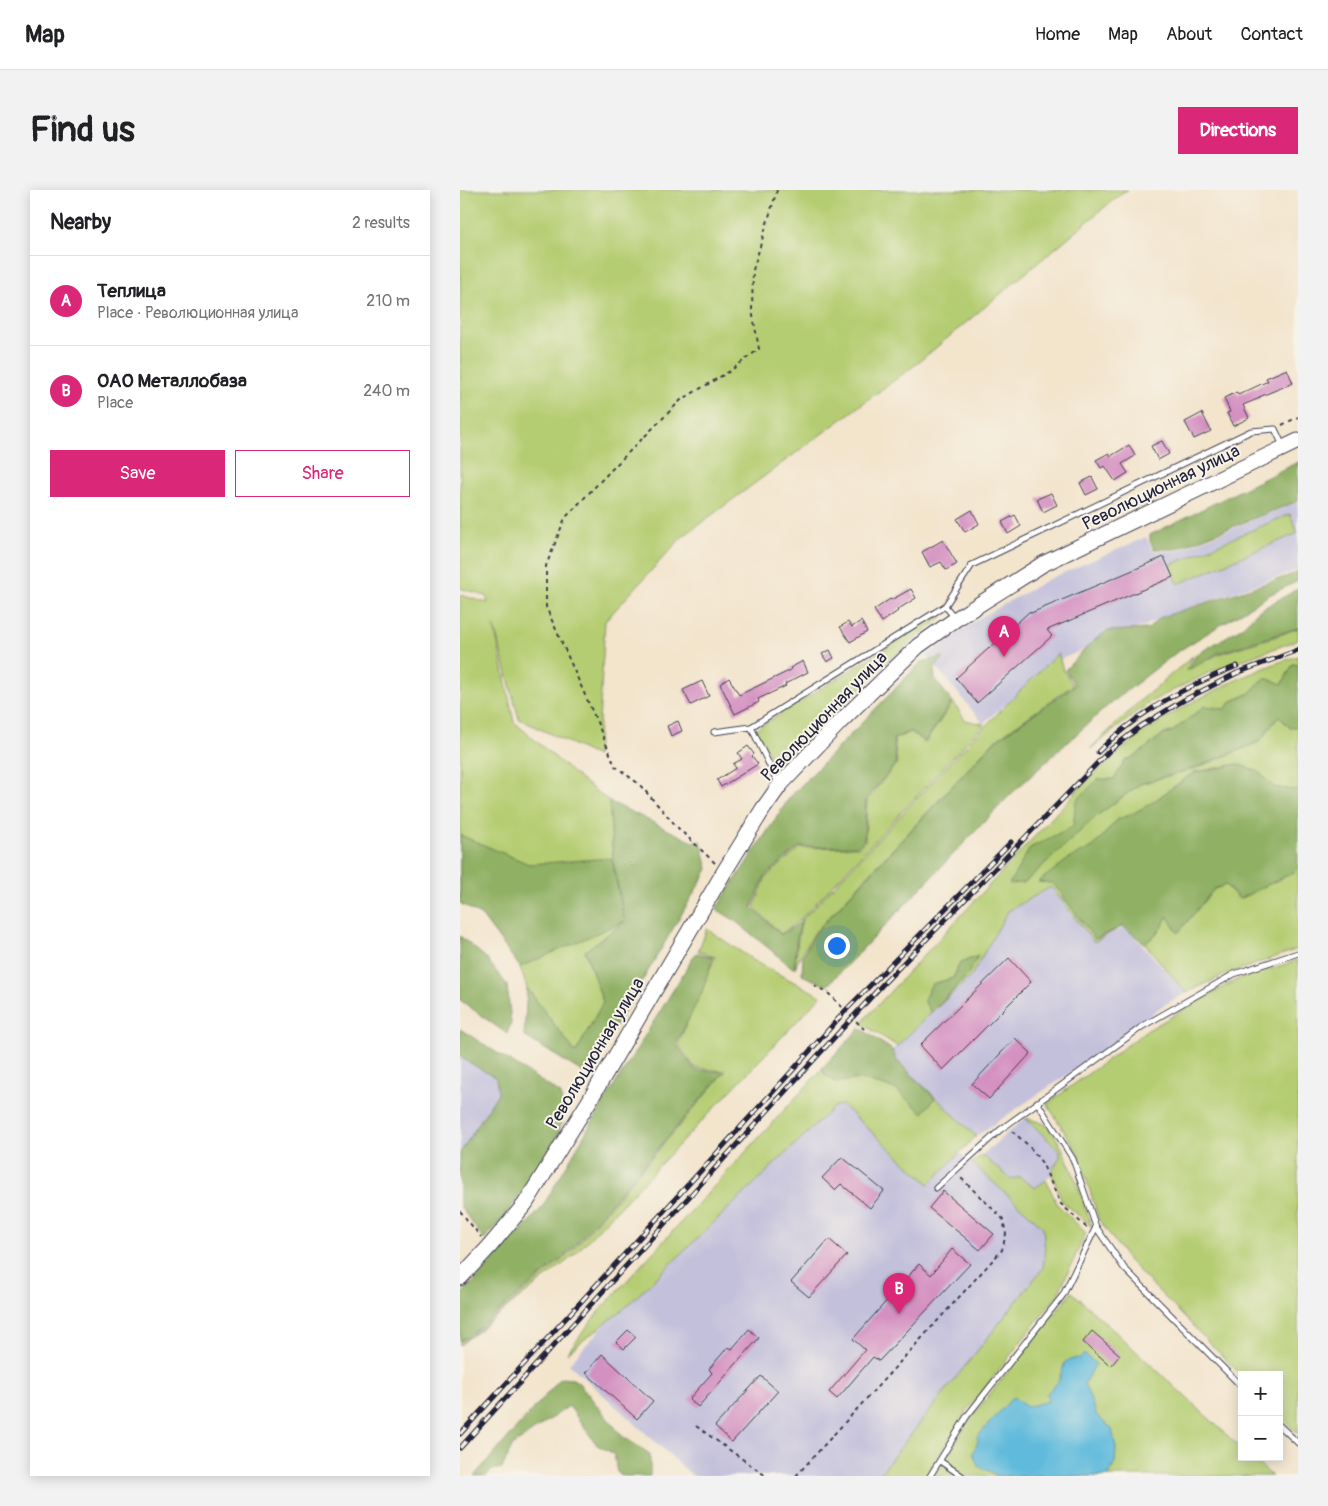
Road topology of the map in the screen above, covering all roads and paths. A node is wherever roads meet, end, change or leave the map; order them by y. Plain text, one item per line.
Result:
1 (777, 190) edge
2 (1298, 417) edge
3 (1275, 429) junction
4 (1298, 441) edge
5 (1284, 449) junction
6 (945, 606) junction
7 (956, 619) junction
8 (751, 727) junction
9 (714, 732) dead end
10 (780, 785) junction
11 (724, 872) junction
12 (1298, 953) edge
13 (814, 984) dead end
14 (864, 1029) dead end
15 (1037, 1102) junction
16 (1007, 1126) junction
17 (954, 1171) junction
18 (936, 1188) dead end
19 (460, 1211) edge
20 (1096, 1227) junction
21 (1093, 1233) junction
22 (489, 1247) junction
23 (460, 1278) edge
24 (1238, 1383) edge
25 (696, 1426) dead end
26 (1283, 1428) edge
27 (1298, 1444) edge
28 (940, 1462) junction
29 (766, 1476) edge
30 (796, 1476) edge
31 (930, 1476) edge
32 (962, 1476) edge

1 - 11 path
2 - 3 path
3 - 5 lane
3 - 6 lane
4 - 5 street, Революционная улица
5 - 7 street, Революционная улица
6 - 7 lane
6 - 8 lane
7 - 10 street, Революционная улица
8 - 9 lane
8 - 10 lane
10 - 11 street, Революционная улица
11 - 22 street, Революционная улица
12 - 15 lane
13 - 14 path
15 - 16 lane
15 - 20 lane
16 - 17 lane
16 - 21 path
17 - 18 lane
17 - 30 path
19 - 22 path
20 - 21 lane
20 - 24 lane
21 - 28 lane
22 - 23 street, Революционная улица
25 - 29 path
26 - 27 lane
28 - 31 lane
28 - 32 lane

